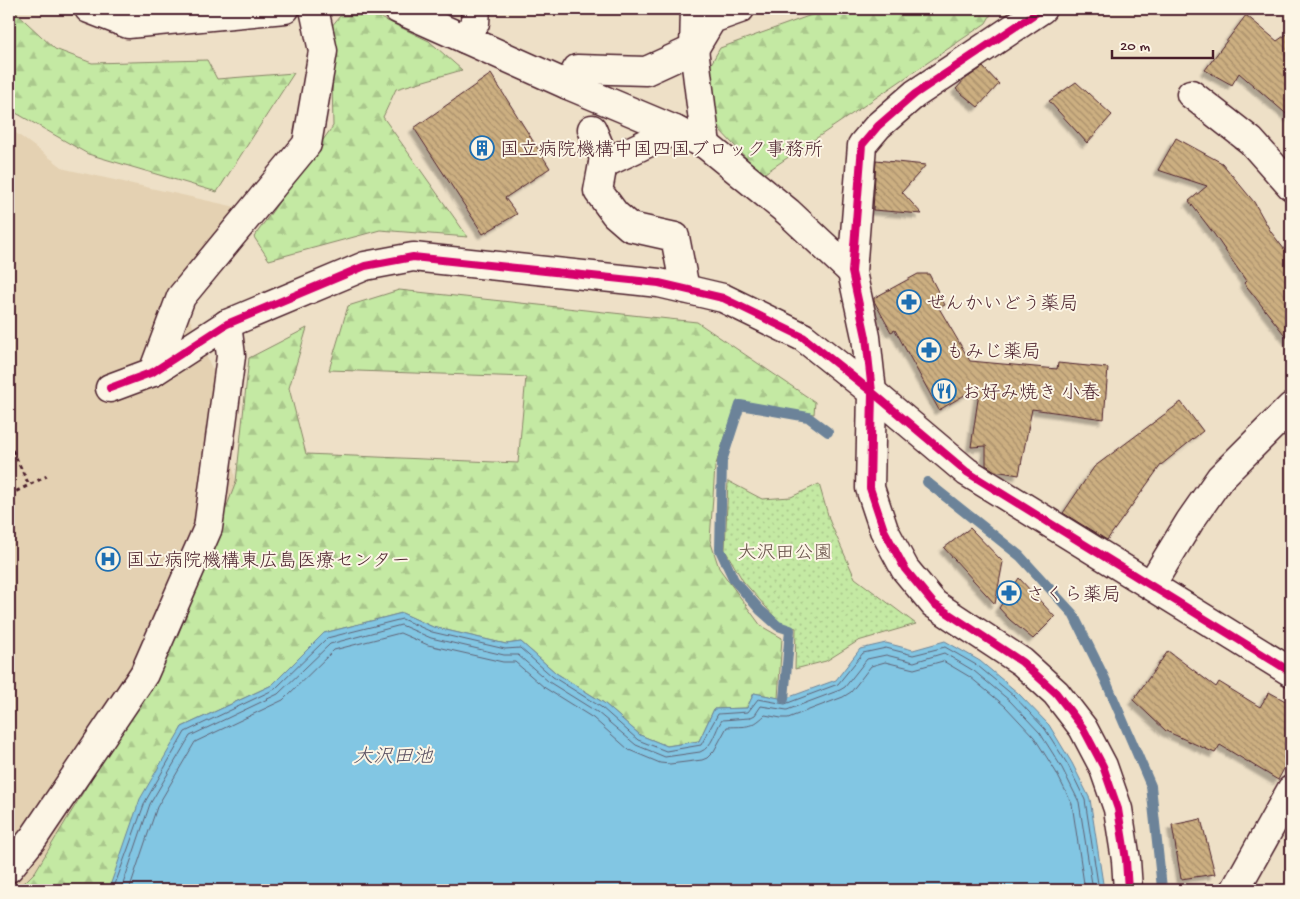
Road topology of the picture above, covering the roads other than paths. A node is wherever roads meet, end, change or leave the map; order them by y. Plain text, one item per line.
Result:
1 (89, 9) edge
2 (285, 9) edge
3 (314, 9) edge
4 (398, 9) edge
5 (476, 9) edge
6 (695, 9) edge
7 (740, 9) edge
8 (1042, 9) edge
9 (465, 39) junction
10 (694, 49) junction
11 (568, 85) junction
12 (1191, 94) dead end
13 (592, 129) dead end
14 (675, 130) junction
15 (706, 145) junction
16 (603, 164) junction
17 (1291, 186) edge
18 (852, 272) junction
19 (685, 289) junction
20 (227, 324) junction
21 (152, 372) junction
22 (110, 388) dead end
23 (872, 392) junction
24 (1291, 408) edge
25 (1151, 585) junction
26 (1291, 672) edge
27 (1291, 790) edge
28 (9, 868) edge
29 (1128, 890) edge
30 (1235, 890) edge

1 - 2 street
3 - 21 street
4 - 9 street
5 - 9 street
6 - 10 street
7 - 10 street
8 - 18 street
9 - 11 street
10 - 11 street
10 - 15 street
11 - 14 street
12 - 17 street
13 - 16 street
14 - 15 street
14 - 16 street
15 - 18 street
16 - 19 street
18 - 23 street
19 - 20 street
19 - 23 street
20 - 21 street
20 - 28 street
21 - 22 street
23 - 25 street
23 - 29 street
24 - 25 street
25 - 26 street
27 - 30 street

